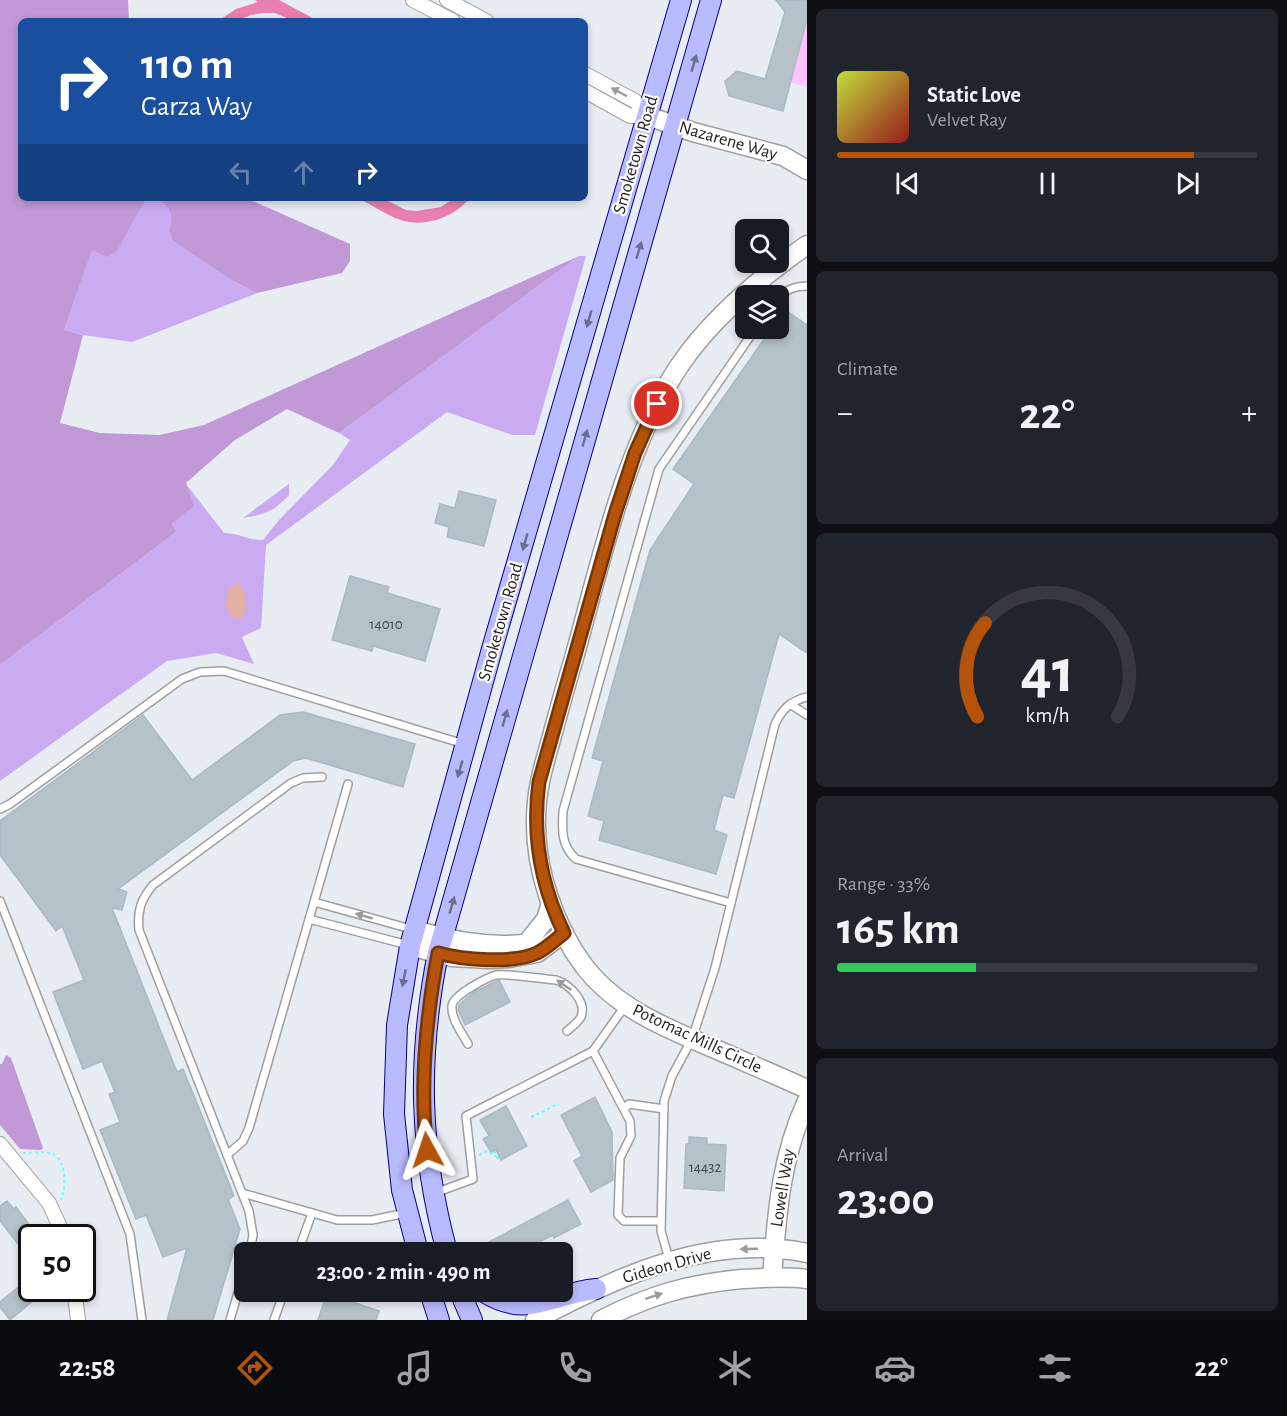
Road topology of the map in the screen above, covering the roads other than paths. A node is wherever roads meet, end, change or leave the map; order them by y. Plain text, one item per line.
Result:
1 (447, 0) edge
2 (681, 0) edge
3 (711, 0) edge
4 (418, 1) edge
5 (448, 18) edge
6 (480, 18) edge
7 (588, 76) edge
8 (588, 93) edge
9 (648, 116) junction
10 (676, 127) junction
11 (807, 170) edge
12 (807, 245) edge
13 (807, 286) edge
14 (789, 289) edge
15 (748, 339) edge
16 (541, 485) junction
17 (569, 494) junction
18 (807, 697) edge
19 (790, 704) junction
20 (807, 715) edge
21 (467, 745) junction
22 (322, 777) dead end
23 (348, 784) dead end
24 (0, 809) edge
25 (0, 902) edge
26 (314, 902) junction
27 (551, 903) junction
28 (731, 903) junction
29 (309, 919) junction
30 (564, 933) junction
31 (412, 938) junction
32 (440, 945) junction
33 (532, 948) junction
34 (588, 971) junction
35 (626, 1005) junction
36 (567, 1031) dead end
37 (692, 1039) junction
38 (468, 1044) dead end
39 (593, 1051) junction
40 (807, 1089) edge
41 (807, 1101) edge
42 (624, 1109) junction
43 (664, 1109) junction
44 (0, 1144) edge
45 (228, 1155) junction
46 (242, 1193) junction
47 (433, 1194) junction
48 (312, 1213) junction
49 (407, 1213) junction
50 (661, 1221) junction
51 (59, 1224) edge
52 (252, 1242) edge
53 (302, 1242) edge
54 (415, 1242) edge
55 (445, 1242) edge
56 (774, 1249) junction
57 (807, 1253) edge
58 (670, 1262) junction
59 (772, 1277) junction
60 (807, 1279) edge
61 (596, 1289) junction
62 (573, 1293) edge
63 (74, 1302) edge
64 (235, 1302) edge
65 (280, 1302) edge
66 (429, 1302) edge
67 (434, 1302) edge
68 (464, 1302) edge
69 (505, 1302) edge
70 (545, 1302) edge
71 (75, 1318) edge
72 (141, 1320) edge
73 (230, 1320) edge
74 (274, 1320) edge
75 (427, 1320) edge
76 (440, 1320) edge
77 (472, 1320) edge
78 (535, 1320) edge
79 (601, 1320) edge

1 - 6 street
2 - 9 main road, Smoketown Road
10 -> 3 main road, Smoketown Road
4 - 5 street
9 -> 7 street
8 - 9 street
9 - 10 street, Nazarene Way
9 -> 16 main road, Smoketown Road
10 - 11 street, Nazarene Way
17 -> 10 main road, Smoketown Road
12 - 27 street, Potomac Mills Circle
13 - 14 lane
15 - 28 lane
16 - 17 main road
16 -> 21 main road, Smoketown Road
32 -> 17 main road, Smoketown Road
18 - 19 lane
19 - 20 lane
19 - 28 lane
21 - 24 lane
21 -> 31 main road, Smoketown Road
22 - 45 lane
23 - 26 lane
25 - 72 lane
26 - 29 lane
31 -> 26 lane
27 - 30 street, Potomac Mills Circle
27 - 33 street
28 - 37 lane
29 - 31 lane
29 - 45 lane
30 - 33 street
30 - 34 street, Potomac Mills Circle
31 - 32 street
31 -> 49 main road, Smoketown Road
32 - 33 street
32 - 47 main road, Smoketown Road
33 - 34 street
34 - 35 street, Potomac Mills Circle
35 - 37 street, Potomac Mills Circle
35 - 39 lane
36 -> 38 lane
37 - 40 street, Potomac Mills Circle
37 - 43 lane
39 - 42 lane
39 - 47 lane
41 - 56 street, Lowell Way
42 - 43 lane
42 - 50 lane
43 - 50 lane
44 - 51 street
45 - 46 lane
46 - 48 lane
46 - 52 lane
47 - 55 main road, Smoketown Road
48 - 49 lane
48 - 53 lane
49 - 54 main road, Smoketown Road
50 - 58 lane
56 - 57 street, Gideon Drive
56 -> 58 street, Gideon Drive
56 - 59 street, Lowell Way
58 - 61 street, Gideon Drive
59 - 60 street, Gideon Drive
79 -> 59 street, Gideon Drive
61 - 62 main road
61 - 78 street, Gideon Drive
63 - 71 street
64 - 73 lane
65 - 74 lane
66 - 75 main road
67 - 76 main road
68 - 77 main road
69 - 70 main road

